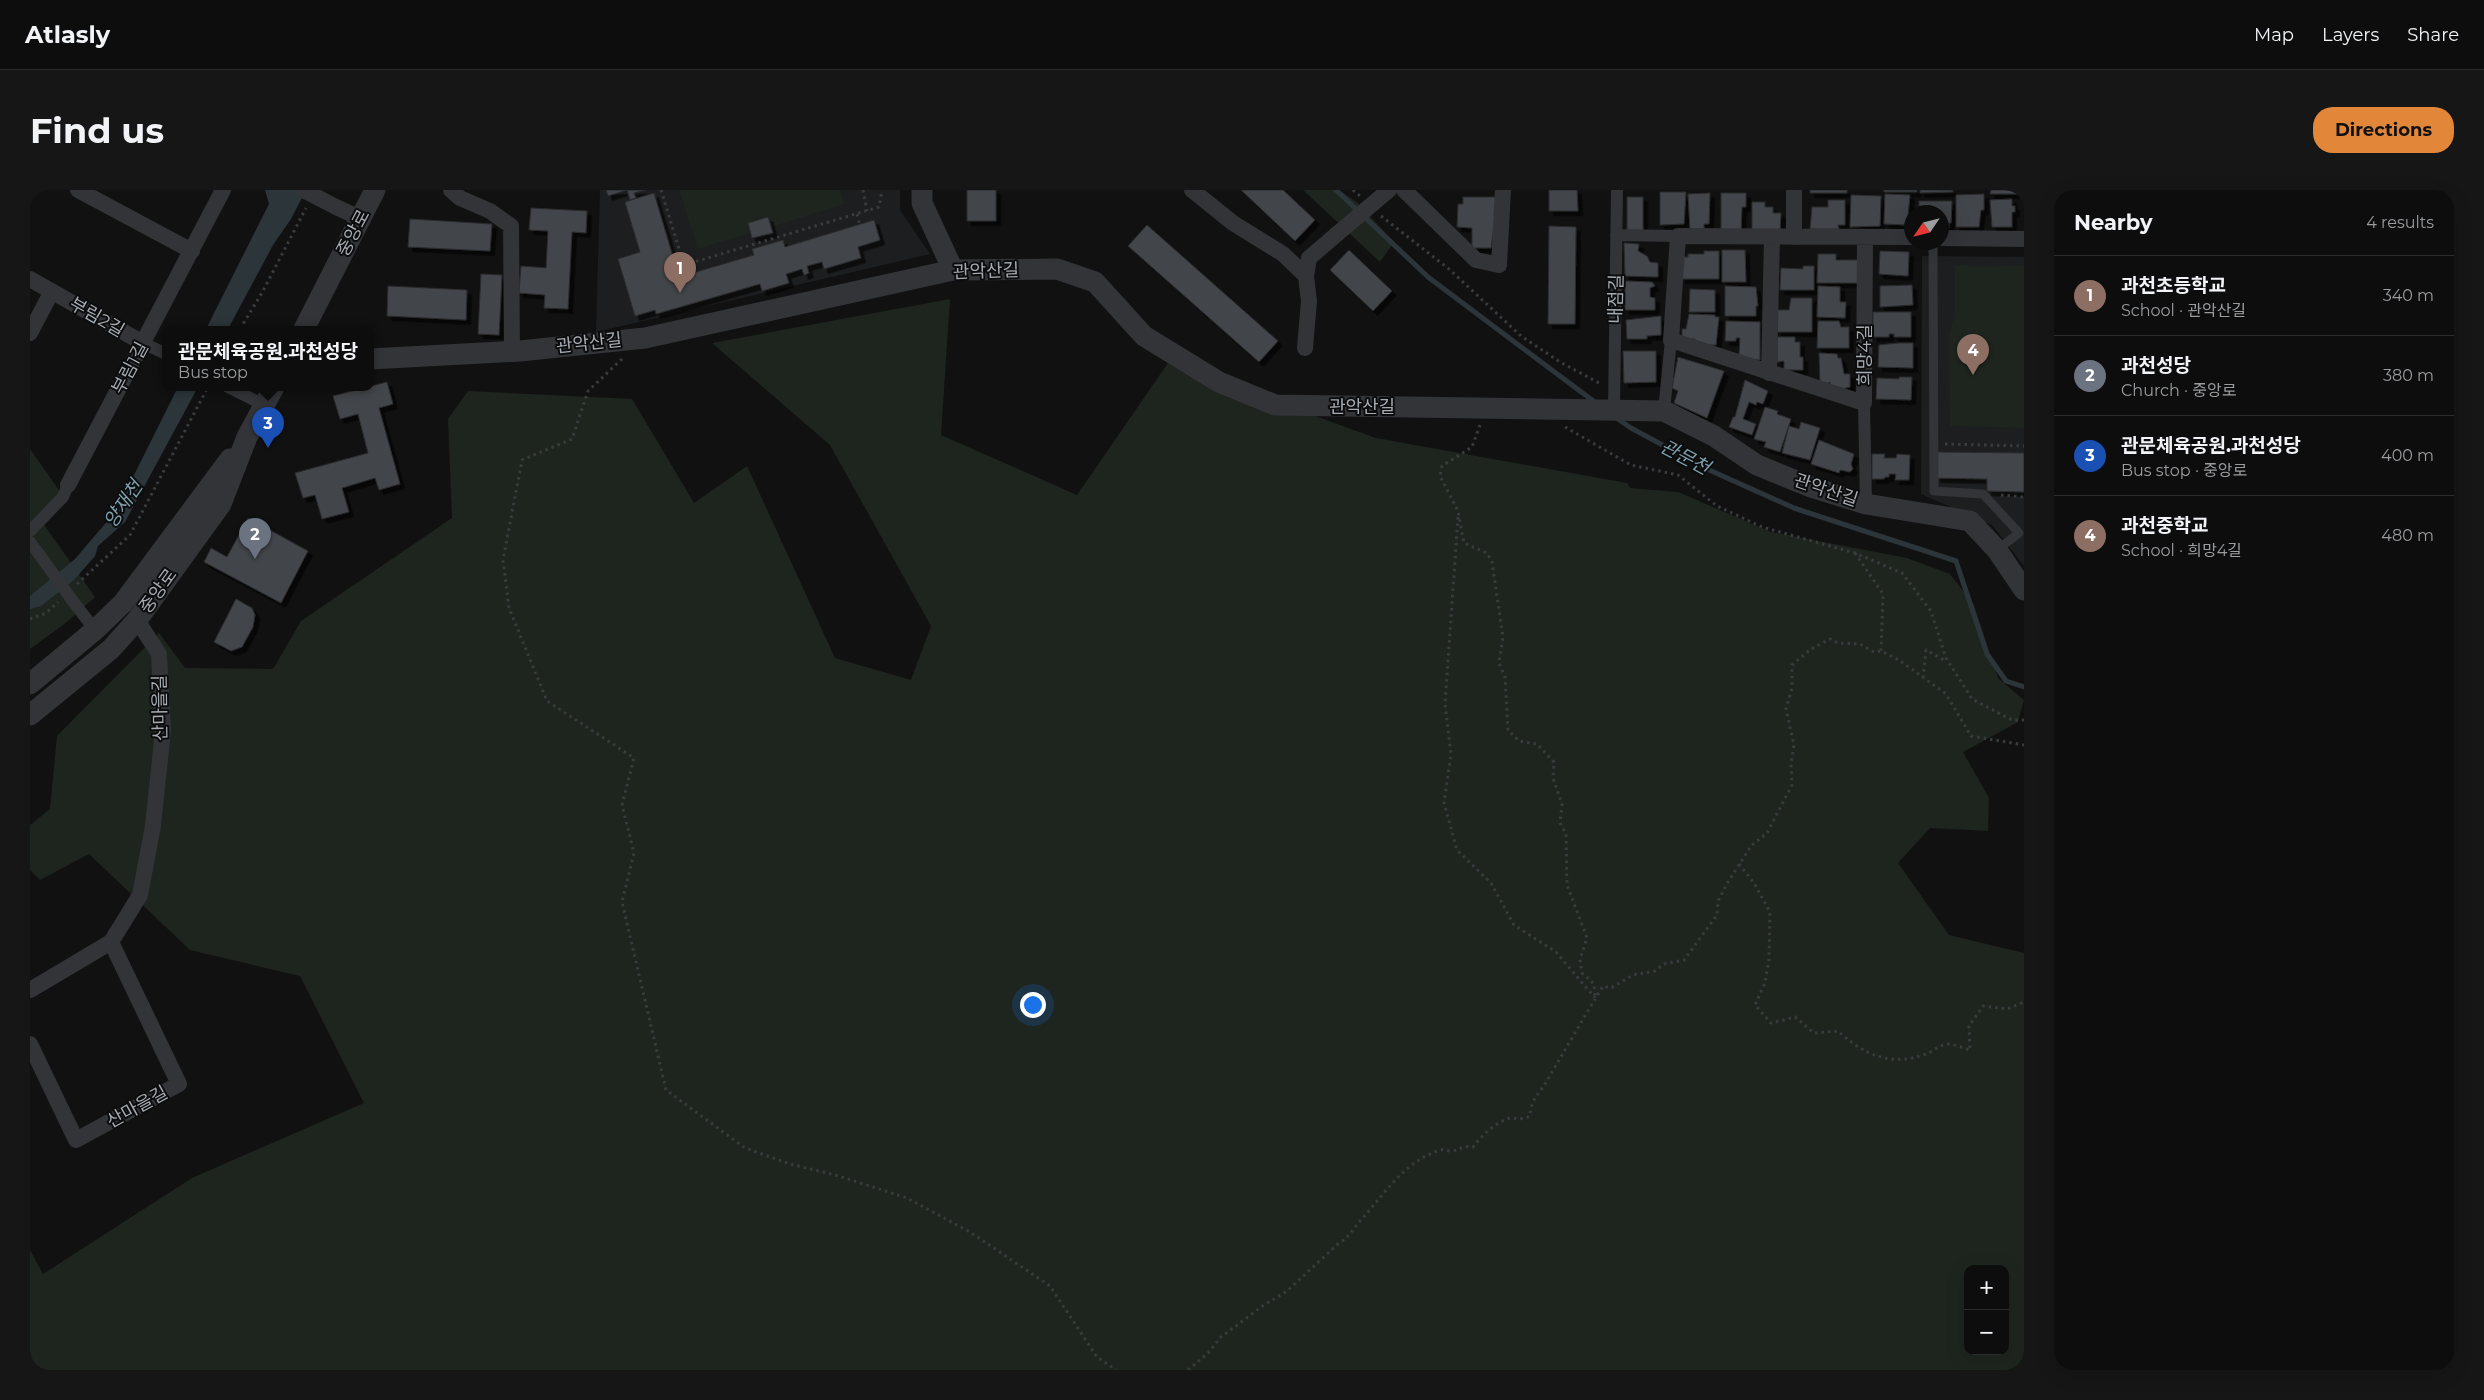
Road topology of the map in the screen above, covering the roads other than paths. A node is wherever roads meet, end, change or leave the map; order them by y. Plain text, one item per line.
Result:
1 (78, 190) edge
2 (223, 190) edge
3 (303, 190) edge
4 (375, 190) edge
5 (451, 190) edge
6 (922, 190) edge
7 (1192, 190) edge
8 (1389, 190) edge
9 (1404, 190) edge
10 (1503, 190) edge
11 (1617, 190) edge
12 (1794, 190) edge
13 (360, 218) junction
14 (1616, 235) junction
15 (1678, 236) junction
16 (1794, 236) junction
17 (1865, 236) junction
18 (1772, 237) junction
19 (1904, 237) edge
20 (1949, 238) edge
21 (2024, 239) edge
22 (1933, 250) edge
23 (192, 251) junction
24 (953, 270) junction
25 (1306, 276) junction
26 (30, 279) edge
27 (52, 292) junction
28 (306, 326) edge
29 (30, 333) edge
30 (1672, 340) junction
31 (146, 344) junction
32 (1305, 348) dead end
33 (162, 352) edge
34 (512, 352) junction
35 (374, 359) edge
36 (1769, 373) junction
37 (237, 391) edge
38 (272, 391) edge
39 (1613, 403) junction
40 (1864, 403) junction
41 (264, 405) junction
42 (1664, 411) junction
43 (247, 437) junction
44 (68, 485) joint
45 (1866, 504) junction
46 (30, 531) edge
47 (30, 542) edge
48 (1997, 550) junction
49 (2024, 590) edge
50 (137, 620) junction
51 (95, 630) junction
52 (30, 684) edge
53 (30, 715) edge
54 (112, 942) junction
55 (30, 990) edge
56 (30, 1044) edge

1 - 23 street
2 - 23 street, 부림1길
3 - 13 street, bridge
4 - 13 street, 중앙로
5 - 34 street
6 - 24 street
7 - 25 street
8 - 25 street, bridge
9 - 10 street
11 - 14 street, 내점길
12 - 16 street
13 - 28 street, 중앙로
14 - 15 street
14 - 39 street, 내점길
15 - 18 street
15 - 30 street
16 - 17 street
16 - 18 street
17 - 19 street
17 - 40 street, 희망4길
18 - 36 street
20 - 21 street
22 - 48 lane
23 - 31 street, 부림1길
24 - 34 street, 관악산길
24 - 39 street, 관악산길
25 - 32 street
26 - 27 street, 부림2길
27 - 29 street, 부림2길
27 - 31 street, 부림2길
30 - 36 street, 희망4길
30 - 42 street
31 - 33 street
31 - 44 street, 부림1길
34 - 35 street, 관악산길
36 - 40 street, 희망4길
37 - 41 street
38 - 41 street, 중앙로
39 - 42 street, 관악산길
40 - 45 street
41 - 43 street, 중앙로
42 - 45 street, 관악산길
43 - 50 street, 중앙로
43 - 51 street, 중앙로
44 - 46 street
45 - 48 street, 관악산길
47 - 51 street, bridge
48 - 49 street, 관악산길
50 - 53 street, 중앙로
50 - 54 street, 산마을길
51 - 52 street, 중앙로
54 - 55 street, 산마을길
54 - 56 street, 산마을길

